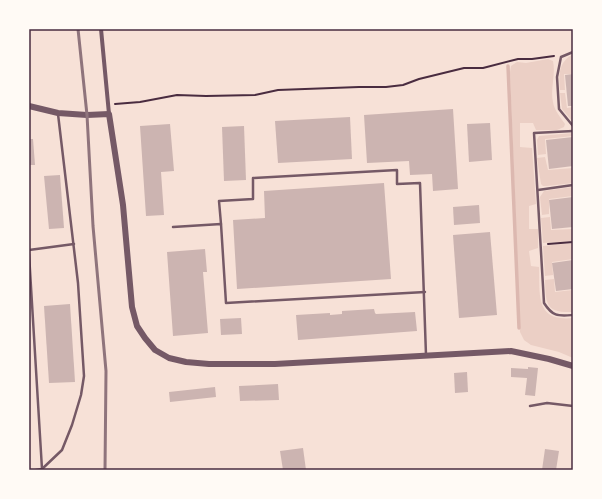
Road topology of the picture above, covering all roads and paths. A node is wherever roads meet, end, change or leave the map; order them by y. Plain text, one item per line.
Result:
1 (101, 29) edge
2 (573, 52) edge
3 (560, 57) junction
4 (108, 105) junction
5 (29, 106) edge
6 (58, 114) junction
7 (109, 114) junction
8 (573, 126) edge
9 (573, 131) edge
10 (573, 185) edge
11 (538, 190) junction
12 (221, 224) junction
13 (173, 227) dead end
14 (573, 242) edge
15 (74, 244) junction
16 (541, 245) junction
17 (29, 250) edge
18 (29, 254) edge
19 (424, 292) junction
20 (573, 315) edge
21 (426, 356) junction
22 (573, 366) edge
23 (530, 406) dead end
24 (573, 406) edge
25 (42, 469) junction
26 (36, 470) edge

1 - 4 street
2 - 3 lane
3 - 4 path
3 - 8 lane
4 - 7 street
5 - 6 street
6 - 7 street
6 - 15 lane
7 - 21 street
9 - 11 lane
10 - 11 lane
11 - 16 lane
12 - 13 lane
12 - 19 lane
12 - 19 lane
14 - 16 path
15 - 17 lane
15 - 25 lane
16 - 20 lane
18 - 25 lane
19 - 21 lane
21 - 22 street
23 - 24 lane
25 - 26 lane

